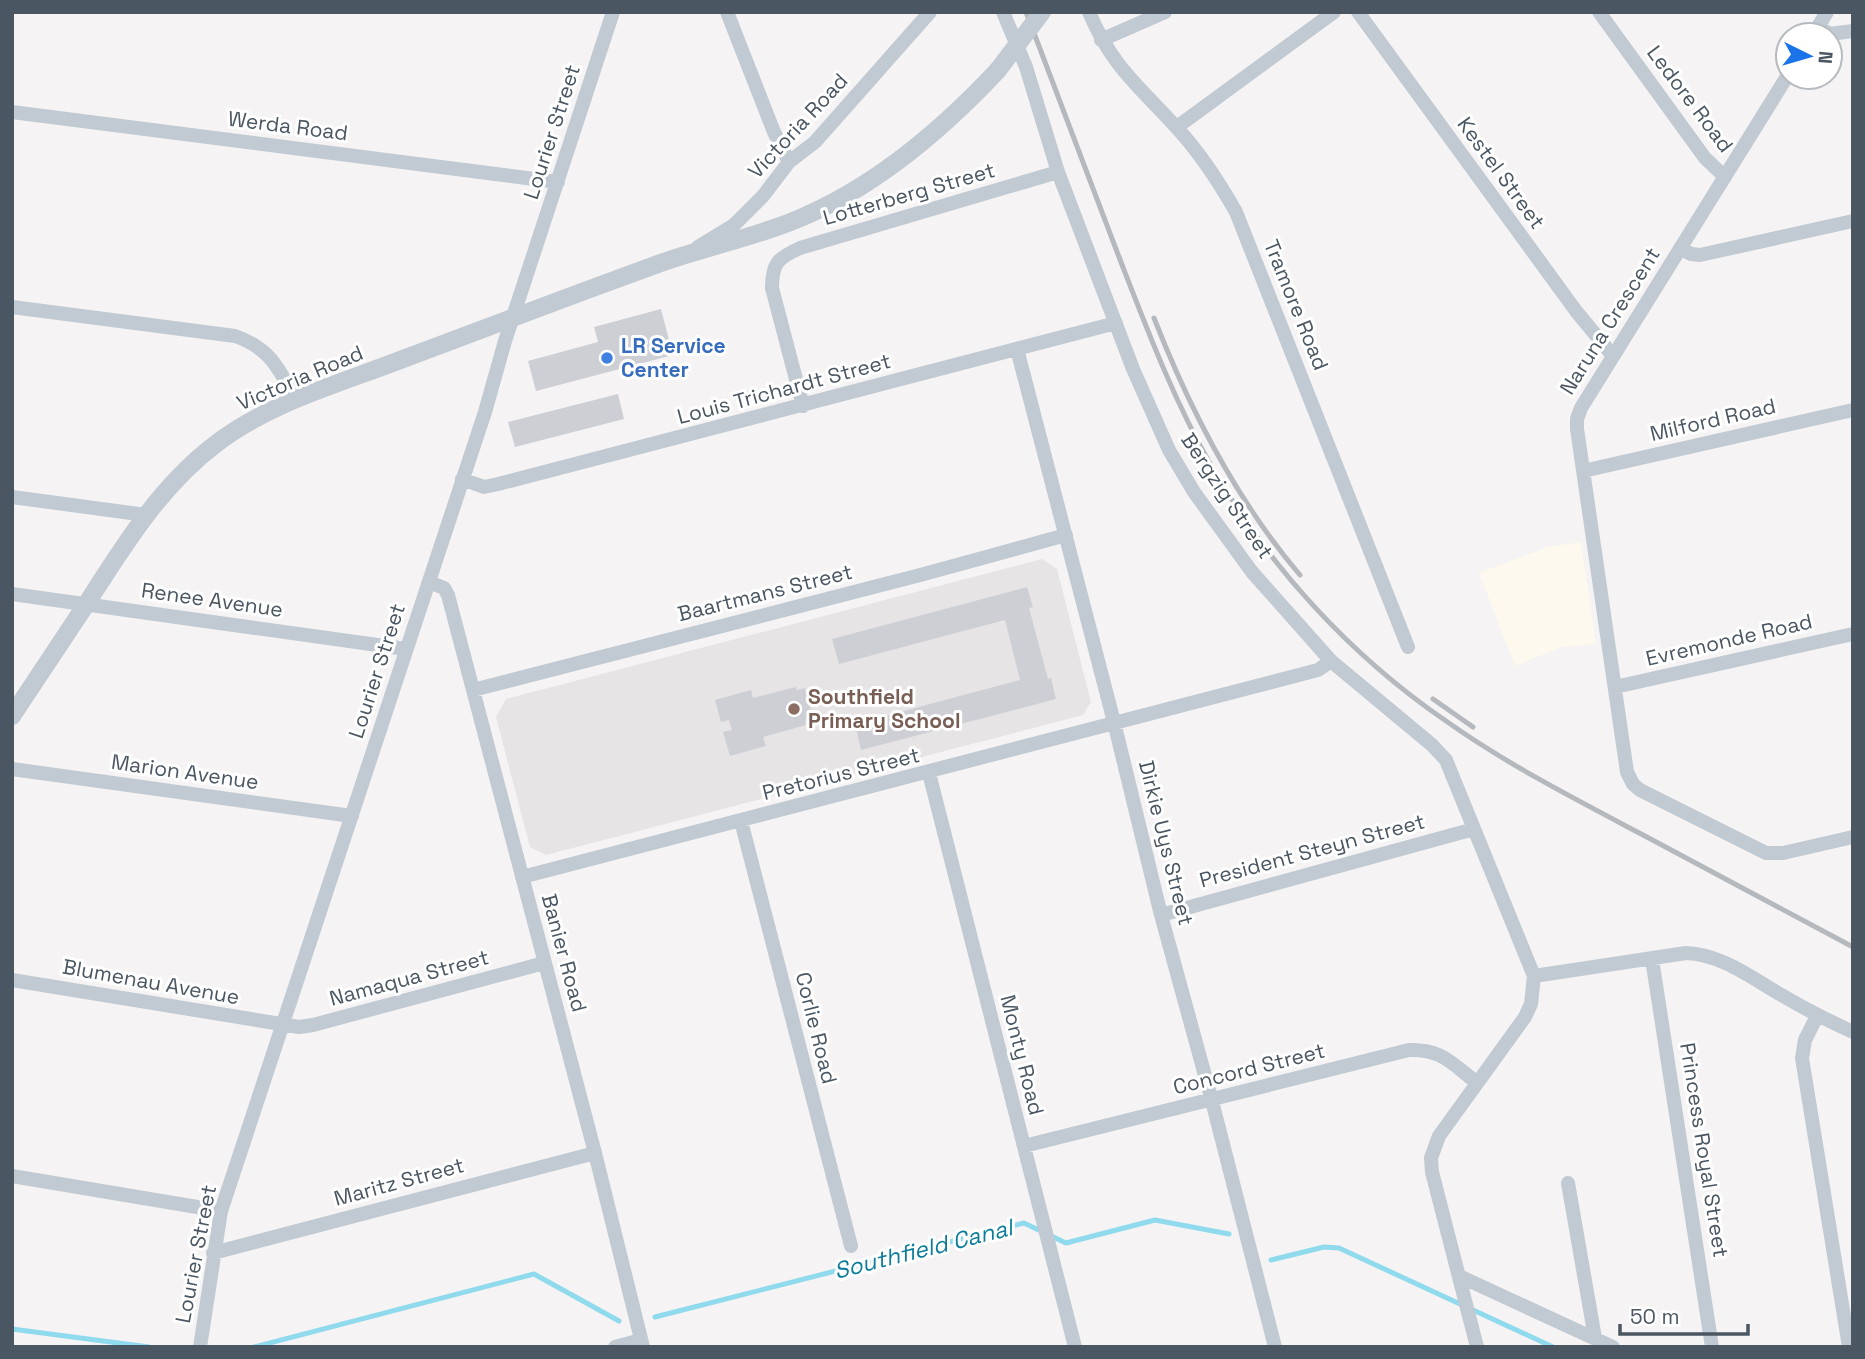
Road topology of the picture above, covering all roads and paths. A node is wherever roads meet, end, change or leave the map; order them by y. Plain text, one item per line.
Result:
1 (614, 12) edge
2 (727, 12) edge
3 (930, 12) edge
4 (1003, 12) edge
5 (1042, 12) edge
6 (1089, 12) edge
7 (1165, 12) edge
8 (1334, 12) edge
9 (1358, 12) edge
10 (1598, 12) edge
11 (1101, 40) junction
12 (1778, 91) edge
13 (12, 112) edge
14 (1177, 127) junction
15 (789, 162) junction
16 (1058, 172) junction
17 (1725, 177) junction
18 (558, 181) junction
19 (1853, 221) edge
20 (1681, 248) junction
21 (685, 254) junction
22 (12, 307) edge
23 (514, 316) junction
24 (1116, 323) junction
25 (1017, 349) junction
26 (1613, 356) junction
27 (296, 400) junction
28 (803, 406) junction
29 (1853, 410) edge
30 (1583, 471) junction
31 (462, 479) junction
32 (12, 497) edge
33 (146, 515) junction
34 (1066, 535) junction
35 (429, 582) junction
36 (12, 594) edge
37 (86, 604) junction
38 (1853, 634) edge
39 (1408, 647) dead end
40 (406, 649) junction
41 (1331, 661) junction
42 (1615, 687) junction
43 (474, 690) junction
44 (12, 716) edge
45 (1114, 722) junction
46 (12, 769) edge
47 (929, 773) junction
48 (352, 816) junction
49 (741, 821) junction
50 (1474, 829) junction
51 (1853, 837) edge
52 (522, 877) junction
53 (1161, 915) junction
54 (1652, 959) junction
55 (544, 963) junction
56 (1534, 976) junction
57 (12, 980) edge
58 (1817, 1016) junction
59 (283, 1026) junction
60 (1853, 1032) edge
61 (1476, 1082) junction
62 (1212, 1101) junction
63 (1024, 1146) junction
64 (595, 1153) junction
65 (12, 1176) edge
66 (1568, 1183) dead end
67 (221, 1211) junction
68 (851, 1246) dead end
69 (213, 1253) junction
70 (1460, 1281) junction
71 (639, 1332) edge
72 (1595, 1338) junction
73 (200, 1347) edge
74 (615, 1347) edge
75 (1075, 1347) edge
76 (1275, 1347) edge
77 (1477, 1347) edge
78 (1613, 1347) edge
79 (1713, 1347) edge
80 (1849, 1347) edge

1 - 18 street, Lourier Street
2 - 15 street
3 - 15 street, Victoria Road
4 - 16 street, Bergzig Street
5 - 21 street, Victoria Road, bridge
6 - 11 street, Tramore Road
7 - 11 street
8 - 14 street
9 - 26 street, Kestel Street
10 - 17 street, Ledore Road
11 - 14 street, Tramore Road
12 - 17 street, Naruna Crescent
13 - 18 street, Werda Road
14 - 39 street, Tramore Road
15 - 21 street, Victoria Road
16 - 24 street, Bergzig Street
16 - 28 street, Lotterberg Street
17 - 20 street, Naruna Crescent
18 - 23 street, Lourier Street
19 - 20 street
20 - 26 street, Naruna Crescent
21 - 23 street, Victoria Road
22 - 27 street
23 - 27 street, Victoria Road
23 - 31 street, Lourier Street
24 - 25 street, Louis Trichardt Street
24 - 41 street, Bergzig Street
25 - 28 street, Louis Trichardt Street
25 - 34 street, Dirkie Uys Street
26 - 30 street, Naruna Crescent
27 - 33 street, Victoria Road
28 - 31 street, Louis Trichardt Street
29 - 30 street, Milford Road
30 - 42 street, Naruna Crescent
31 - 35 street, Lourier Street
32 - 33 street
33 - 37 street, Victoria Road
34 - 43 street, Baartmans Street
34 - 45 street, Dirkie Uys Street
35 - 40 street, Lourier Street
35 - 43 street, Banier Road
36 - 37 street, Renee Avenue
37 - 40 street, Renee Avenue
37 - 44 street, Victoria Road
38 - 42 street, Evremonde Road
40 - 48 street, Lourier Street
41 - 45 street, Pretorius Street
41 - 50 street, Bergzig Street
42 - 51 street, Naruna Crescent
43 - 52 street, Banier Road
45 - 47 street, Pretorius Street
45 - 53 street, Dirkie Uys Street
46 - 48 street, Marion Avenue
47 - 49 street, Pretorius Street
47 - 63 street, Monty Road
48 - 59 street, Lourier Street
49 - 52 street, Pretorius Street
49 - 68 street, Corlie Road
50 - 53 street, President Steyn Street
50 - 56 street, Bergzig Street
52 - 55 street, Banier Road
53 - 62 street, Dirkie Uys Street
54 - 56 street
54 - 58 street
54 - 79 street, Princess Royal Street
55 - 59 street, Namaqua Street
55 - 64 street, Banier Road
56 - 61 street
57 - 59 street, Blumenau Avenue
58 - 60 street
58 - 80 street
59 - 67 street, Lourier Street
61 - 62 street, Concord Street
61 - 70 street
62 - 63 street, Concord Street
62 - 76 street, Dirkie Uys Street
63 - 75 street, Monty Road
64 - 69 street, Maritz Street
64 - 71 street, Banier Road
65 - 67 street
66 - 72 street
67 - 69 street, Lourier Street
69 - 73 street, Lourier Street
70 - 72 street
70 - 77 street
71 - 74 street
72 - 78 street

